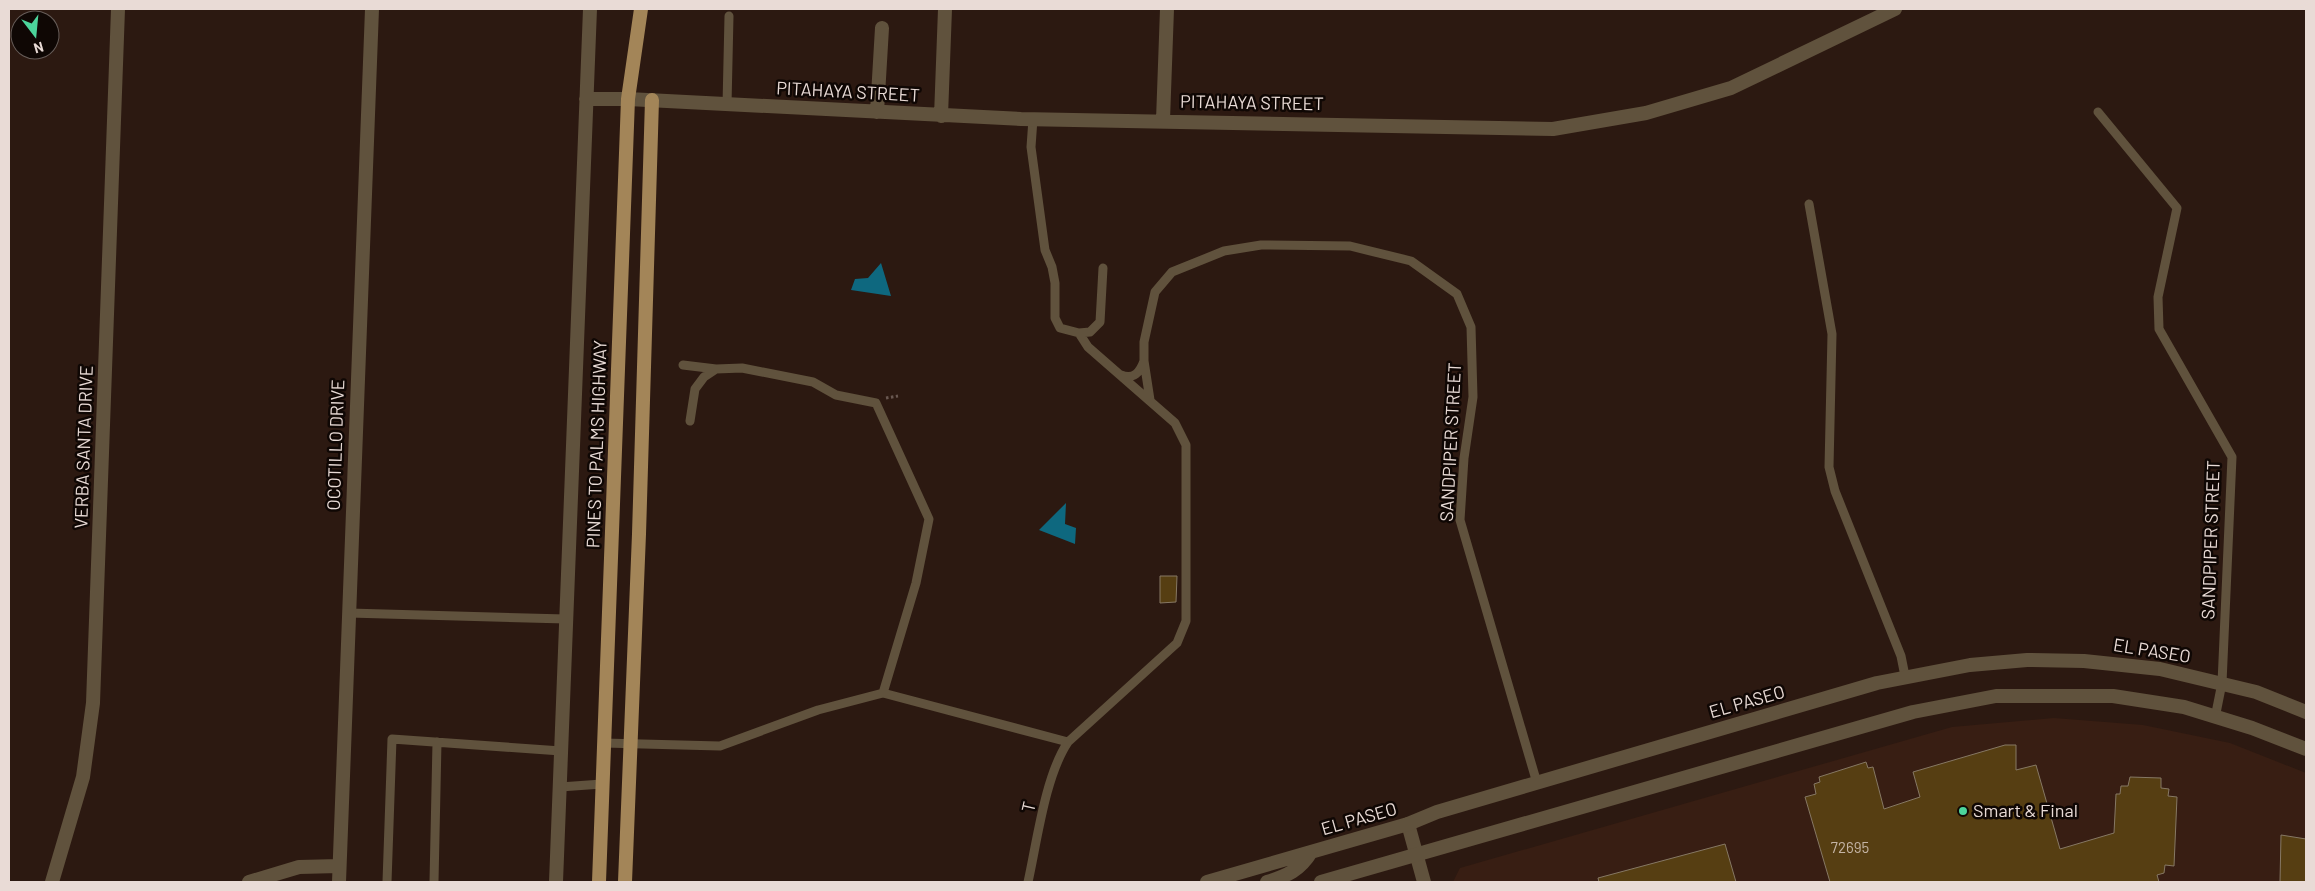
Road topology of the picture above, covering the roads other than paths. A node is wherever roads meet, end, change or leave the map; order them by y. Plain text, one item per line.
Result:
1 (118, 9) edge
2 (372, 9) edge
3 (590, 9) edge
4 (642, 9) edge
5 (945, 9) edge
6 (1167, 9) edge
7 (1895, 9) edge
8 (729, 16) dead end
9 (882, 28) dead end
10 (586, 99) junction
11 (628, 99) junction
12 (652, 100) junction
13 (727, 104) junction
14 (877, 112) junction
15 (2098, 112) dead end
16 (941, 116) junction
17 (1033, 119) junction
18 (1162, 120) junction
19 (1809, 204) dead end
20 (1103, 268) dead end
21 (1079, 333) junction
22 (1144, 360) junction
23 (683, 364) dead end
24 (716, 368) junction
25 (1119, 374) junction
26 (1150, 400) junction
27 (690, 421) dead end
28 (349, 613) junction
29 (566, 620) junction
30 (1905, 676) junction
31 (2222, 683) junction
32 (883, 693) junction
33 (2306, 712) edge
34 (2215, 718) junction
35 (437, 742) junction
36 (1068, 742) junction
37 (604, 743) junction
38 (630, 745) junction
39 (2306, 749) edge
40 (561, 751) junction
41 (1537, 783) junction
42 (602, 784) junction
43 (560, 787) junction
44 (1408, 824) junction
45 (1311, 852) junction
46 (1416, 854) junction
47 (339, 866) junction
48 (52, 882) edge
49 (249, 882) edge
50 (339, 882) edge
51 (387, 882) edge
52 (434, 882) edge
53 (556, 882) edge
54 (599, 882) edge
55 (625, 882) edge
56 (1028, 882) edge
57 (1207, 882) edge
58 (1267, 882) edge
59 (1321, 882) edge
60 (1424, 882) edge

1 - 48 street, VERBA SANTA DRIVE
2 - 28 street, OCOTILLO DRIVE
3 - 10 street
4 - 11 main road, PINES TO PALMS HIGHWAY
5 - 16 street
6 - 18 street
7 - 18 street, PITAHAYA STREET
8 - 13 lane
9 - 14 street
10 - 11 street, PITAHAYA STREET
10 - 29 street
11 - 12 street, PITAHAYA STREET
11 - 37 main road, PINES TO PALMS HIGHWAY
12 - 13 street, PITAHAYA STREET
12 - 38 main road
13 - 14 street, PITAHAYA STREET
14 - 16 street, PITAHAYA STREET
15 - 31 lane, SANDPIPER STREET
16 - 17 street, PITAHAYA STREET
17 - 18 street, PITAHAYA STREET
17 - 21 lane
19 - 30 lane
20 - 21 lane
21 - 25 lane
22 - 25 lane
22 - 26 lane, SANDPIPER STREET
22 - 41 lane, SANDPIPER STREET
23 - 24 lane
24 - 27 lane
24 - 32 lane
25 - 26 lane
26 - 36 lane
28 - 29 lane
28 - 47 street, OCOTILLO DRIVE
29 - 40 street
30 - 31 street, EL PASEO
30 - 41 street, EL PASEO
31 - 33 street, EL PASEO
31 - 34 lane, SANDPIPER STREET
32 - 36 lane
32 - 38 lane
34 - 39 street
34 - 46 street
35 - 40 lane
35 - 51 lane
35 - 52 lane
36 - 56 lane, T
37 - 38 lane
37 - 42 main road, PINES TO PALMS HIGHWAY
38 - 55 main road
40 - 43 street
41 - 44 street, EL PASEO
42 - 43 lane
42 - 54 main road, PINES TO PALMS HIGHWAY
43 - 53 street
44 - 45 street, EL PASEO
44 - 46 street
45 - 57 street, EL PASEO
45 - 58 street
46 - 59 street
46 - 60 street
47 - 49 street
47 - 50 street, OCOTILLO DRIVE

